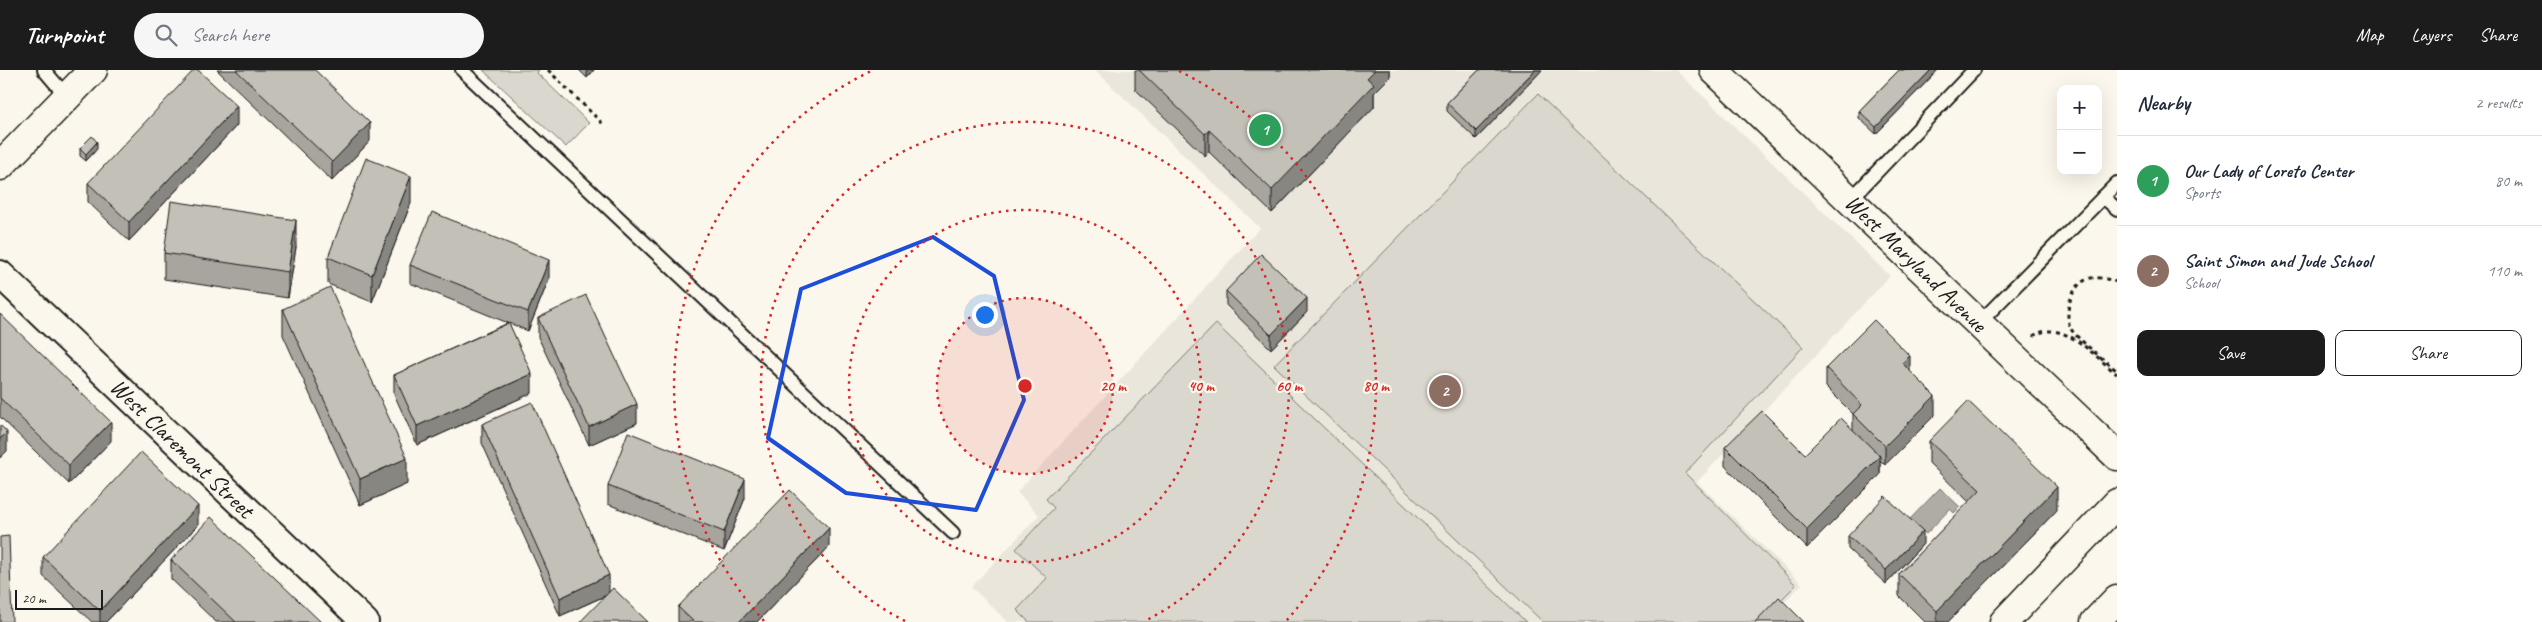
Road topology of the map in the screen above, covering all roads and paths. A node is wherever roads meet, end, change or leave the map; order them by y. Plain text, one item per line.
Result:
1 (44, 70) edge
2 (94, 70) edge
3 (462, 70) edge
4 (548, 70) edge
5 (1714, 70) edge
6 (1974, 70) edge
7 (67, 98) junction
8 (604, 125) dead end
9 (0, 166) edge
10 (2117, 183) edge
11 (2103, 197) junction
12 (1850, 200) junction
13 (2117, 209) edge
14 (0, 274) edge
15 (2117, 282) edge
16 (1979, 323) junction
17 (2012, 356) junction
18 (2117, 372) edge
19 (2117, 456) edge
20 (2117, 503) edge
21 (953, 533) dead end
22 (2117, 599) edge
23 (365, 622) edge
24 (2004, 622) edge
25 (2095, 622) edge

1 - 7 lane
2 - 7 main road
3 - 21 lane
4 - 8 path
5 - 12 main road, West Maryland Avenue
6 - 12 lane
7 - 9 main road
10 - 11 lane
11 - 13 lane
11 - 16 lane
12 - 16 main road, West Maryland Avenue
14 - 23 street, West Claremont Street
15 - 18 path
16 - 17 main road, West Maryland Avenue
17 - 18 path
17 - 19 main road, West Maryland Avenue
20 - 24 main road
22 - 25 main road

